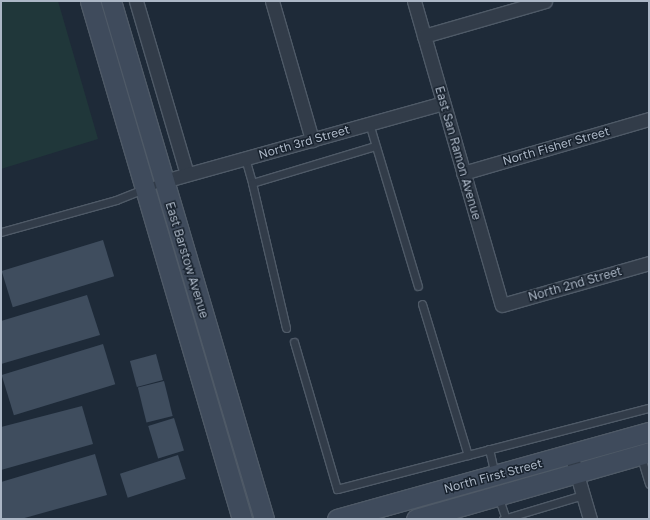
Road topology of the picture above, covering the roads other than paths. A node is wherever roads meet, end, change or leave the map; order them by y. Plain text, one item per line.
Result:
1 (90, 1) edge
2 (111, 1) edge
3 (136, 1) edge
4 (272, 1) edge
5 (414, 1) edge
6 (546, 1) edge
7 (424, 36) junction
8 (443, 103) junction
9 (649, 119) edge
10 (369, 124) junction
11 (312, 140) junction
12 (375, 146) junction
13 (245, 158) junction
14 (463, 172) junction
15 (187, 174) junction
16 (164, 181) junction
17 (252, 183) junction
18 (144, 187) junction
19 (1, 232) edge
20 (649, 263) edge
21 (418, 286) dead end
22 (422, 304) dead end
23 (502, 305) joint
24 (286, 328) dead end
25 (294, 342) dead end
26 (649, 408) edge
27 (649, 432) edge
28 (489, 449) junction
29 (645, 453) edge
30 (468, 455) junction
31 (574, 463) junction
32 (495, 475) junction
33 (649, 484) edge
34 (498, 495) junction
35 (583, 495) junction
36 (427, 518) edge
37 (242, 519) edge
38 (264, 519) edge
39 (337, 519) edge
40 (504, 519) edge
41 (590, 519) edge

1 - 18 main road, East Barstow Avenue
2 - 16 main road, East Barstow Avenue
3 - 15 street
4 - 11 street
5 - 7 street, East San Ramon Avenue
6 - 7 street
7 - 8 street, East San Ramon Avenue
8 - 10 street, North 3rd Street
8 - 14 street, East San Ramon Avenue
9 - 14 street, North Fisher Street
10 - 11 street, North 3rd Street
10 - 12 lane
11 - 13 street, North 3rd Street
12 - 17 lane
12 - 21 lane
13 - 15 street, North 3rd Street
13 - 17 lane
14 - 23 street, East San Ramon Avenue
15 - 16 street, North 3rd Street
16 - 18 lane
16 - 38 main road, East Barstow Avenue
17 - 24 lane
18 - 19 lane
18 - 37 main road, East Barstow Avenue
20 - 23 street, North 2nd Street
22 - 30 lane
25 - 30 lane
26 - 28 lane
27 - 31 main road, North First Street
28 - 30 lane
28 - 32 lane
29 - 31 main road, North First Street
29 - 33 lane
31 - 32 main road, North First Street
31 - 34 main road, North First Street
31 - 35 street
32 - 36 main road
32 - 39 main road, North First Street
34 - 36 main road, North First Street
34 - 40 lane
35 - 40 lane
35 - 41 street

